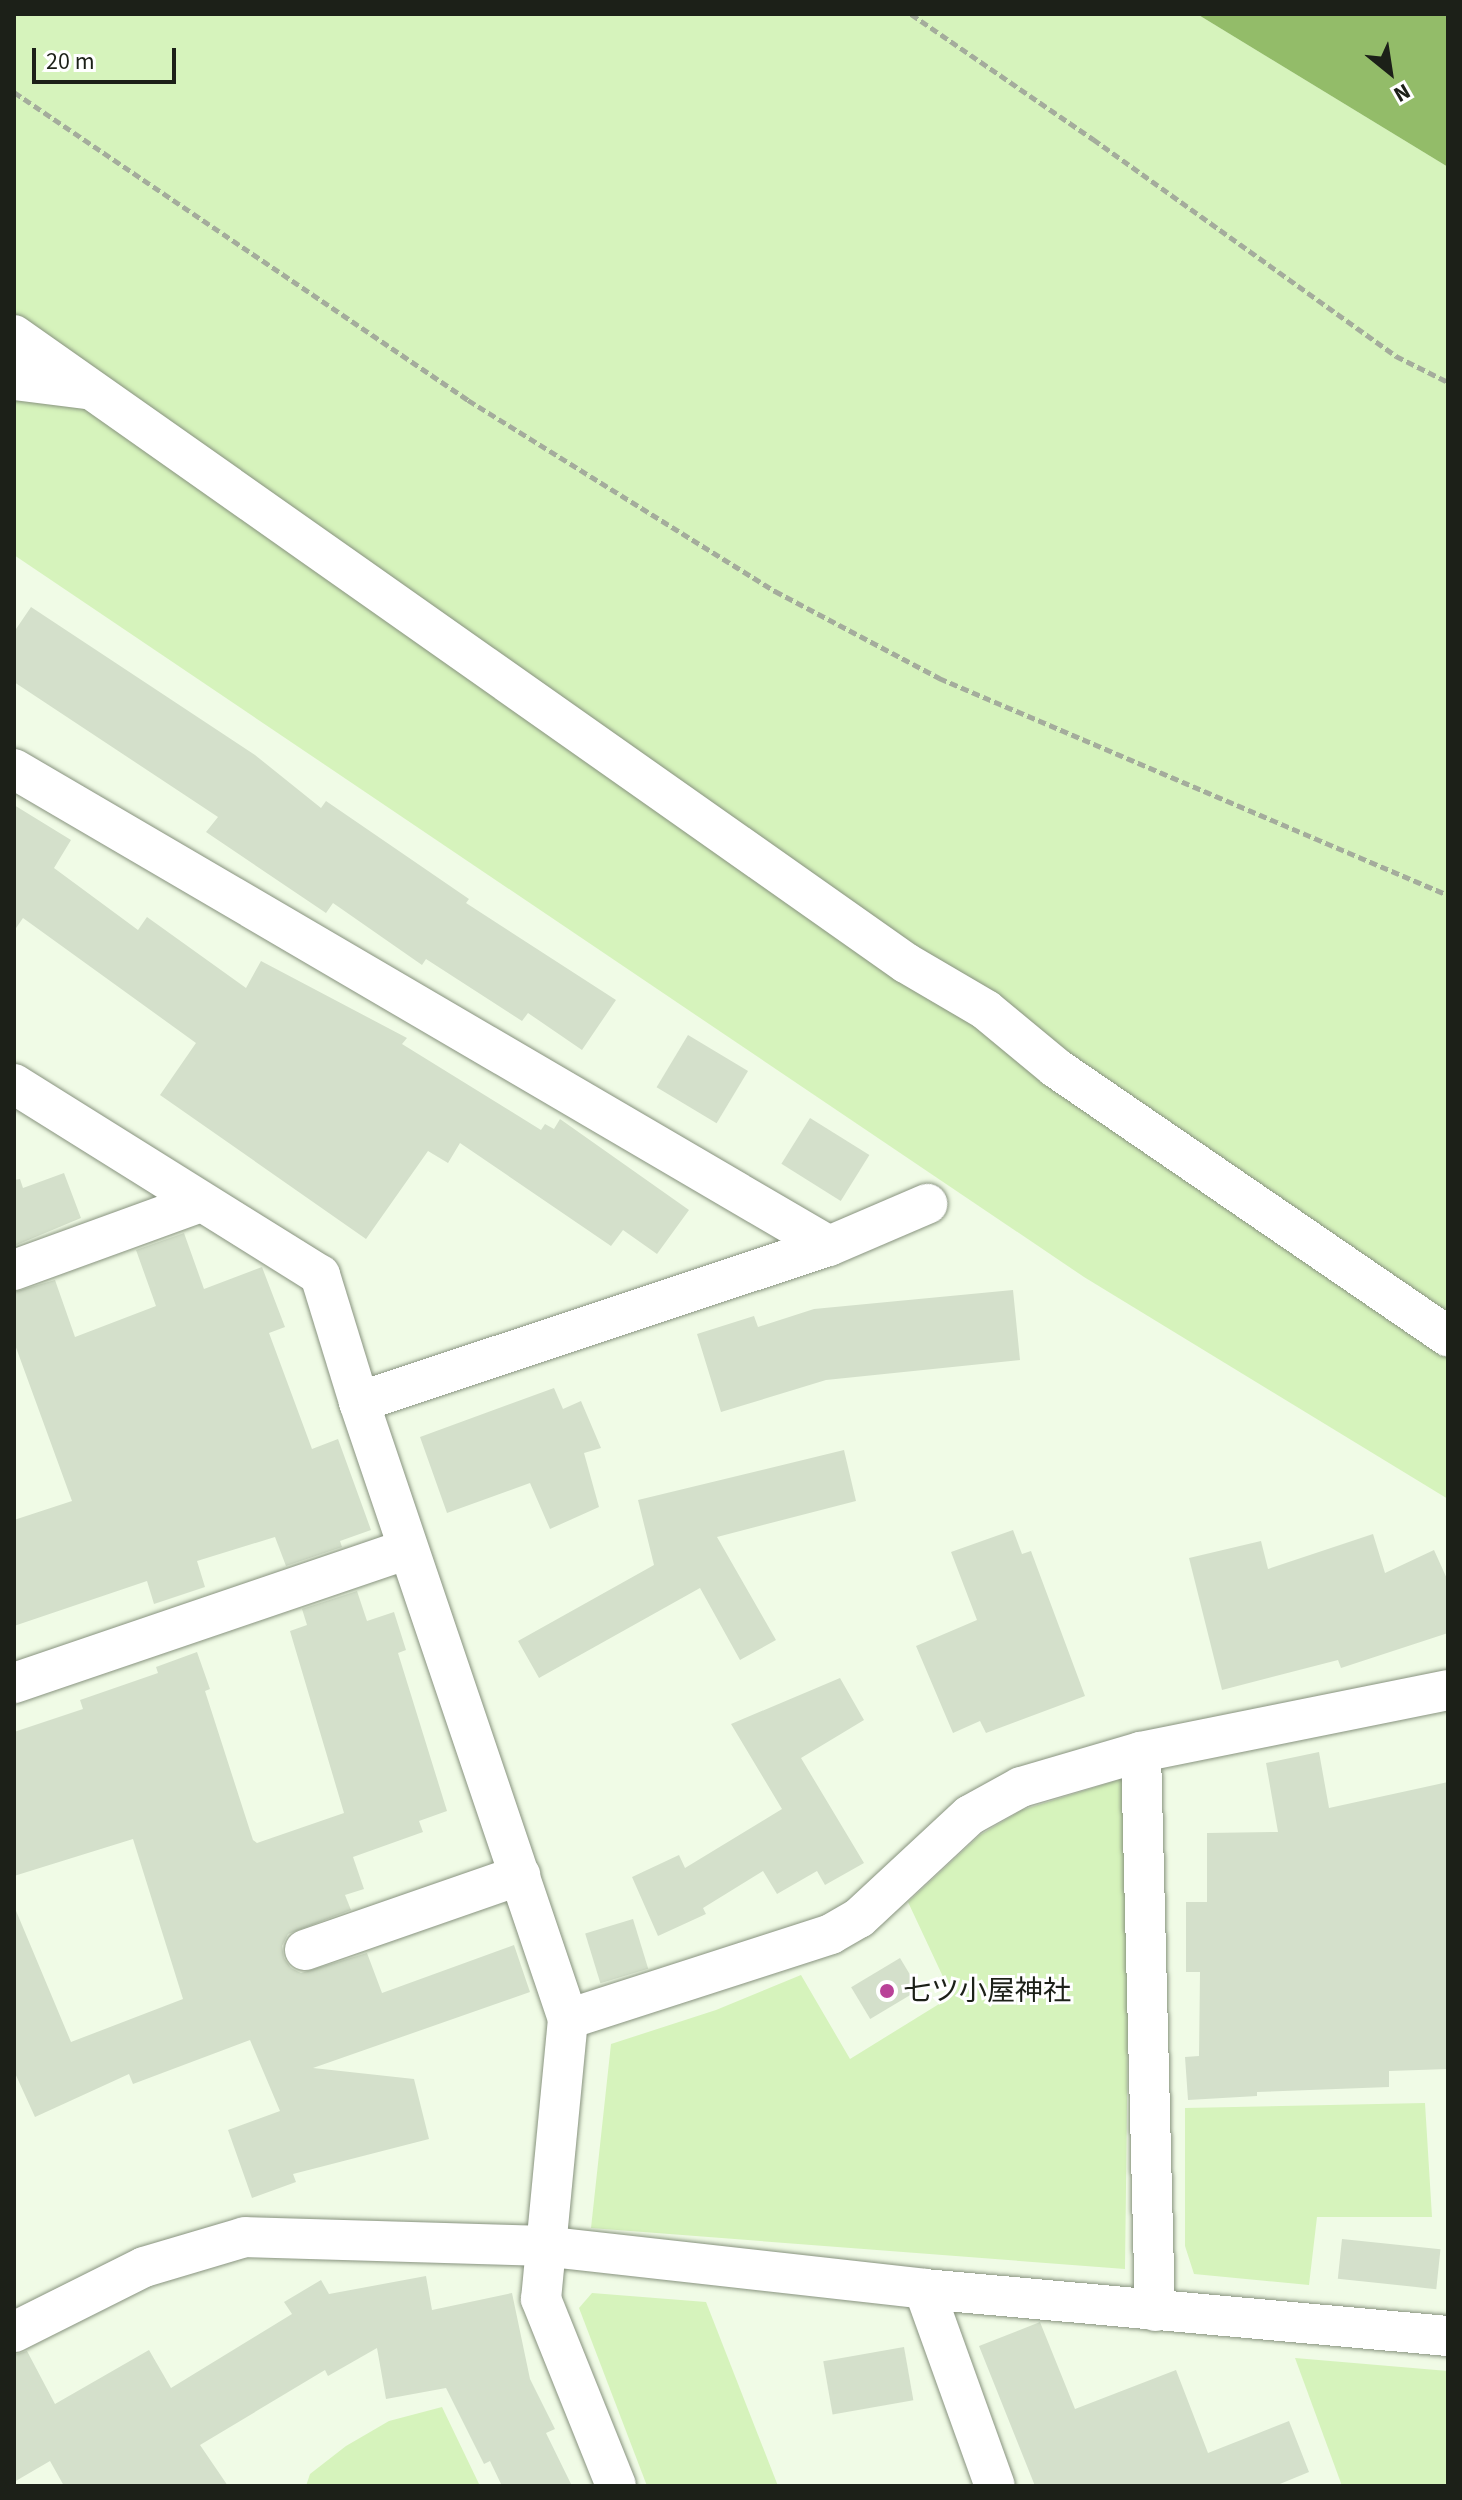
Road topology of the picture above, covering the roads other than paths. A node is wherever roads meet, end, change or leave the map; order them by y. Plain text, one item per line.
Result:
1 (14, 335) edge
2 (14, 380) edge
3 (92, 390) junction
4 (14, 769) edge
5 (14, 1084) edge
6 (201, 1202) junction
7 (927, 1204) dead end
8 (829, 1246) junction
9 (14, 1270) edge
10 (1448, 1336) edge
11 (359, 1402) junction
12 (408, 1549) junction
13 (14, 1683) edge
14 (1448, 1690) edge
15 (1141, 1752) junction
16 (520, 1875) junction
17 (305, 1950) dead end
18 (568, 2019) junction
19 (543, 2246) junction
20 (924, 2289) junction
21 (1155, 2311) junction
22 (14, 2332) edge
23 (1448, 2336) edge
24 (616, 2486) edge
25 (995, 2486) edge

1 - 3 street
2 - 3 street
3 - 10 street
4 - 8 street
5 - 6 street
6 - 9 street
6 - 11 street
7 - 8 street
8 - 11 street
11 - 12 street
12 - 13 street
12 - 16 street
14 - 15 street
15 - 18 street
15 - 21 street
16 - 17 street
16 - 18 street
18 - 19 street
19 - 20 street
19 - 22 street
19 - 24 street
20 - 21 street
20 - 25 street
21 - 23 street

